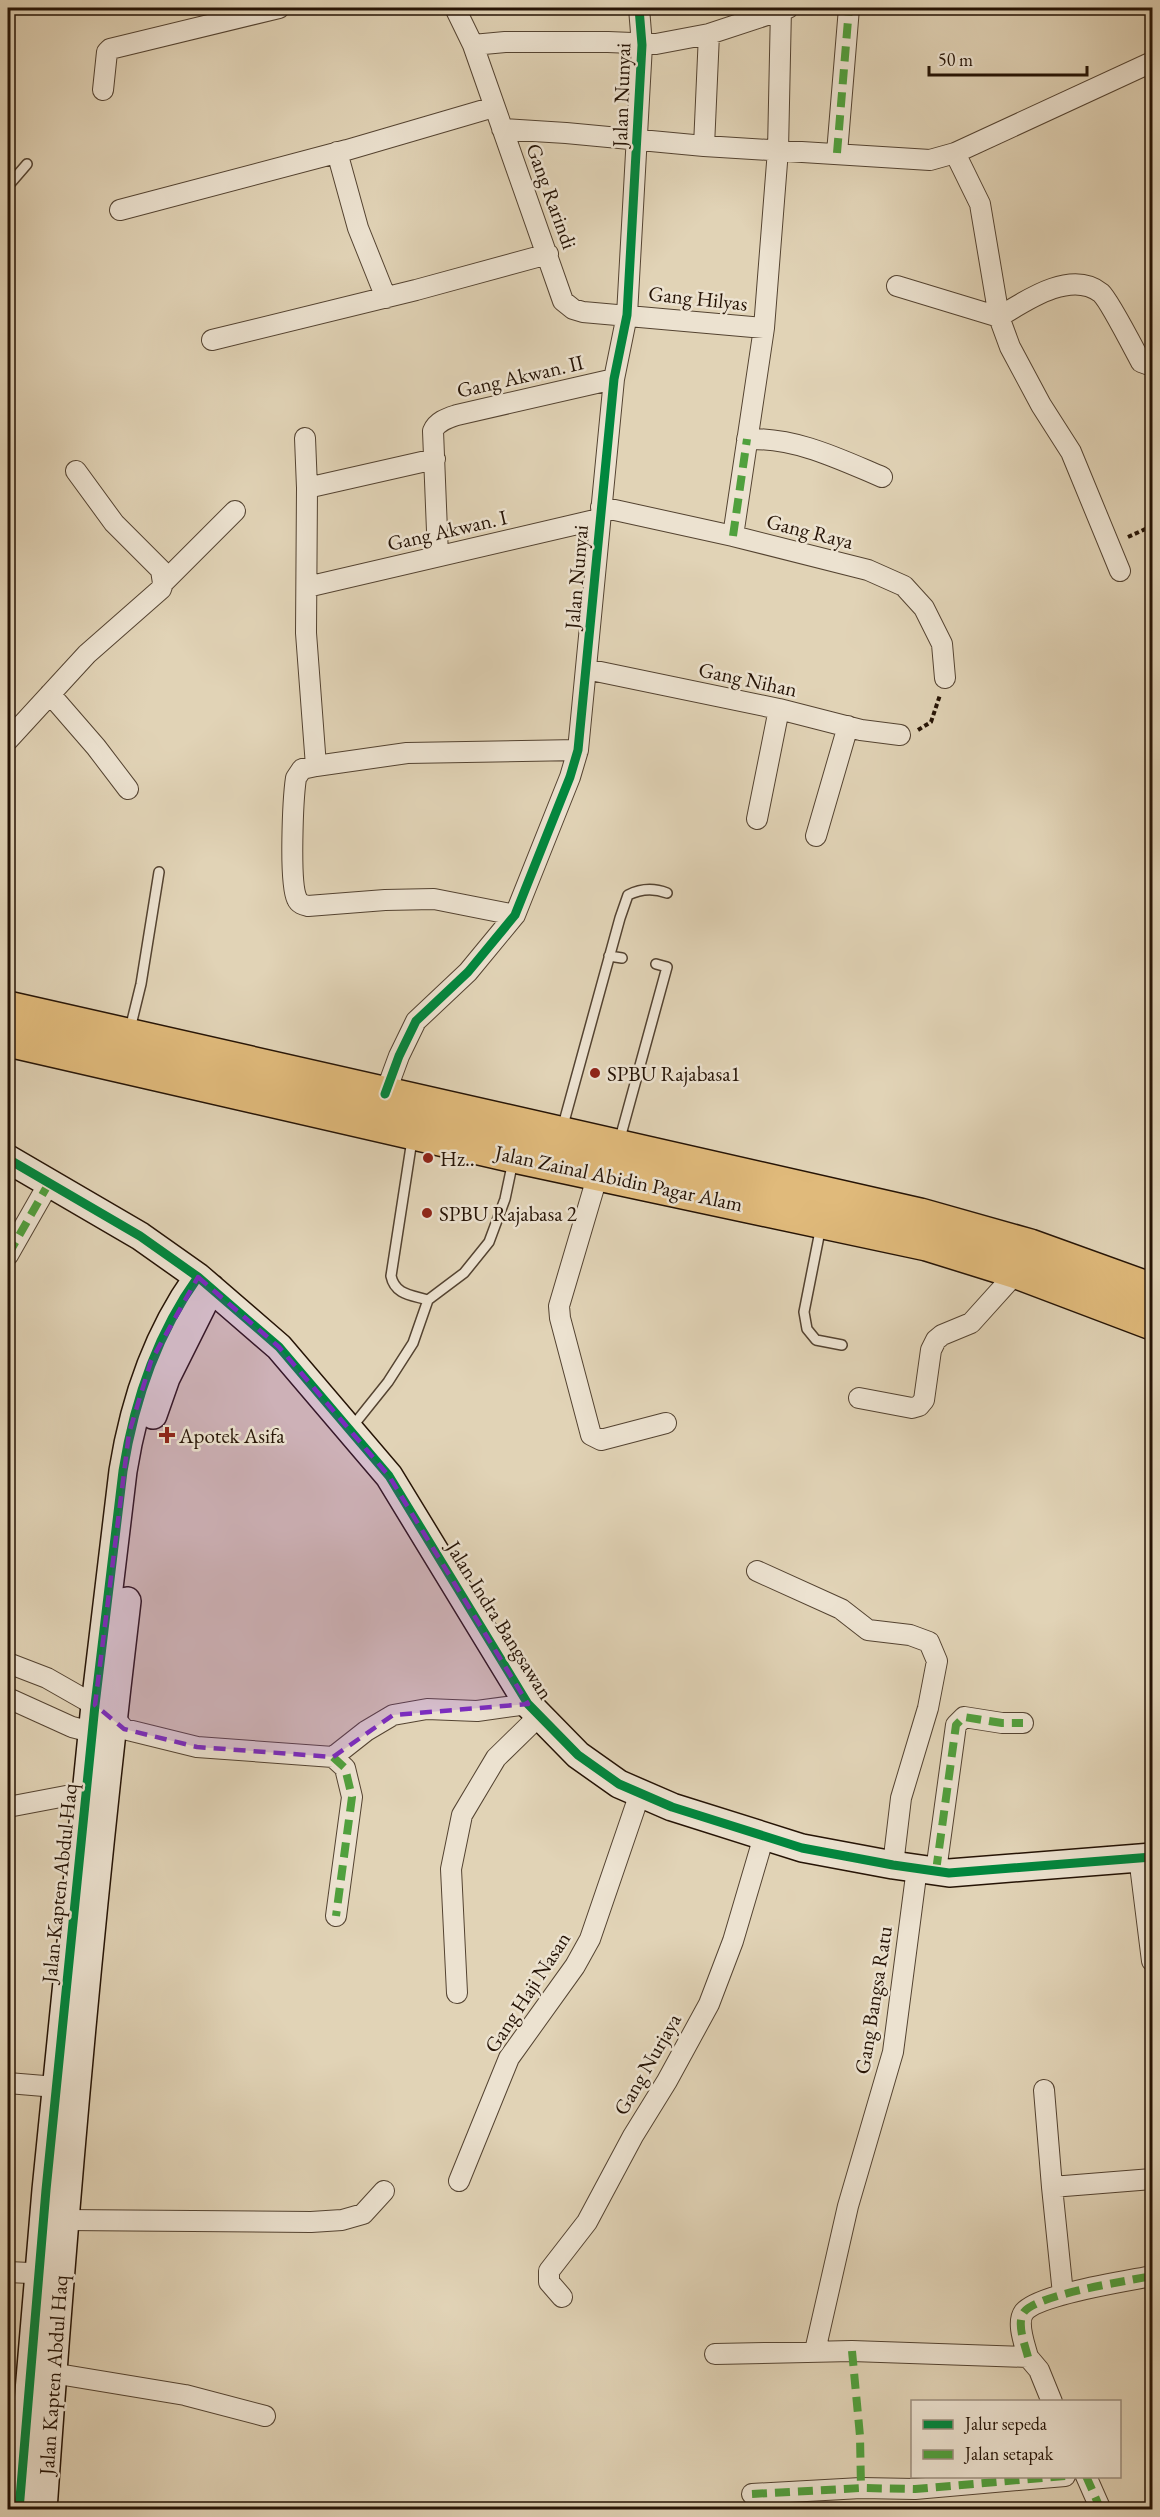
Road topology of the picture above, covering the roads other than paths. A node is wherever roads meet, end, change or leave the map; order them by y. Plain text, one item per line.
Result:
1 (279, 8) edge
2 (455, 8) edge
3 (639, 8) edge
4 (783, 8) edge
5 (849, 8) edge
6 (709, 34) junction
7 (473, 45) junction
8 (642, 45) junction
9 (1152, 62) edge
10 (104, 90) dead end
11 (494, 107) junction
12 (502, 129) junction
13 (637, 141) junction
14 (704, 146) junction
15 (778, 150) junction
16 (337, 152) junction
17 (837, 153) junction
18 (956, 153) junction
19 (27, 164) dead end
20 (8, 186) edge
21 (120, 210) dead end
22 (548, 254) junction
23 (897, 286) dead end
24 (386, 298) junction
25 (627, 315) junction
26 (999, 317) junction
27 (764, 328) junction
28 (212, 340) dead end
29 (1151, 369) edge
30 (614, 379) junction
31 (305, 438) dead end
32 (747, 439) junction
33 (435, 459) junction
34 (76, 471) dead end
35 (882, 477) dead end
36 (307, 488) junction
37 (235, 510) dead end
38 (600, 513) junction
39 (733, 536) junction
40 (438, 556) junction
41 (1120, 571) dead end
42 (163, 583) junction
43 (307, 587) junction
44 (586, 669) junction
45 (945, 678) road end
46 (50, 694) junction
47 (779, 709) junction
48 (848, 726) junction
49 (900, 735) road end
50 (8, 740) edge
51 (578, 750) junction
52 (316, 766) junction
53 (128, 789) dead end
54 (758, 819) dead end
55 (816, 836) dead end
56 (159, 872) dead end
57 (666, 893) dead end
58 (515, 915) junction
59 (609, 956) junction
60 (622, 958) dead end
61 (656, 964) dead end
62 (8, 1008) edge
63 (129, 1035) junction
64 (8, 1040) edge
65 (385, 1094) junction
66 (413, 1132) junction
67 (561, 1135) junction
68 (618, 1148) junction
69 (514, 1156) junction
70 (8, 1159) edge
71 (598, 1174) junction
72 (49, 1183) junction
73 (822, 1221) junction
74 (8, 1256) edge
75 (1023, 1259) junction
76 (205, 1282) junction
77 (1152, 1290) edge
78 (428, 1300) junction
79 (1152, 1323) edge
80 (842, 1345) dead end
81 (859, 1398) dead end
82 (666, 1423) dead end
83 (350, 1429) junction
84 (757, 1571) dead end
85 (8, 1663) edge
86 (8, 1698) edge
87 (533, 1710) junction
88 (1023, 1723) dead end
89 (107, 1724) junction
90 (333, 1757) junction
91 (87, 1792) junction
92 (640, 1794) junction
93 (8, 1807) edge
94 (764, 1836) junction
95 (1146, 1857) edge
96 (915, 1868) junction
97 (336, 1916) dead end
98 (1152, 1961) edge
99 (79, 1964) junction
100 (457, 1993) dead end
101 (8, 2083) edge
102 (56, 2087) junction
103 (1044, 2090) dead end
104 (1152, 2179) edge
105 (459, 2181) dead end
106 (1052, 2187) junction
107 (384, 2191) dead end
108 (65, 2220) junction
109 (8, 2272) edge
110 (50, 2274) junction
111 (1152, 2276) edge
112 (1063, 2294) junction
113 (562, 2297) dead end
114 (815, 2351) junction
115 (716, 2354) dead end
116 (1028, 2357) junction
117 (52, 2373) junction
118 (1051, 2400) edge
119 (265, 2416) dead end
120 (1042, 2478) edge
121 (1087, 2478) edge
122 (752, 2494) dead end
123 (19, 2510) edge
124 (43, 2510) edge
125 (1101, 2510) edge

1 - 10 street
2 - 7 street, Gang Rarindi
3 - 8 street, Jalan Nunyai
4 - 6 street
4 - 15 street
5 - 17 street
6 - 8 street
6 - 14 street
7 - 8 street
7 - 11 street, Gang Rarindi
8 - 13 street, Jalan Nunyai
9 - 18 street
11 - 12 street, Gang Rarindi
11 - 16 street
12 - 13 street
12 - 22 street, Gang Rarindi
13 - 14 street
13 - 25 street, Jalan Nunyai
14 - 15 street
15 - 17 street
15 - 27 street
16 - 21 street
16 - 24 street
17 - 18 street
18 - 26 street
19 - 20 lane
22 - 24 street
22 - 25 street, Gang Rarindi
23 - 26 street
24 - 28 street
25 - 27 street, Gang Hilyas
25 - 30 street, Jalan Nunyai
26 - 29 street
26 - 41 street
27 - 32 street
30 - 33 street, Gang Akwan. II
30 - 38 street, Jalan Nunyai
31 - 36 street
32 - 35 street
32 - 39 street
33 - 36 street
33 - 40 street
34 - 42 street
36 - 43 street
37 - 42 street
38 - 39 street, Gang Raya
38 - 40 street, Gang Akwan. I
38 - 44 street, Jalan Nunyai
39 - 45 street, Gang Raya
40 - 43 street, Gang Akwan. I
42 - 46 street
43 - 52 street
44 - 47 street, Gang Nihan
44 - 51 street, Jalan Nunyai
46 - 50 street
46 - 53 street
47 - 48 street, Gang Nihan
47 - 54 street
48 - 49 street, Gang Nihan
48 - 55 street
51 - 52 street
51 - 58 street, Jalan Nunyai
52 - 58 street
56 - 63 lane
57 - 59 lane
58 - 65 street, Jalan Nunyai
59 - 60 lane
59 - 67 lane
61 - 68 lane
62 - 63 highway, Jalan Zainal Abidin Pagar Alam
63 - 65 highway, Jalan Zainal Abidin Pagar Alam
64 - 66 highway, Jalan Zainal Abidin Pagar Alam
65 - 67 highway, Jalan Zainal Abidin Pagar Alam
66 - 69 highway, Jalan Zainal Abidin Pagar Alam
66 - 78 lane
67 - 68 highway, Jalan Zainal Abidin Pagar Alam
68 - 75 highway, Jalan Zainal Abidin Pagar Alam
69 - 71 highway, Jalan Zainal Abidin Pagar Alam
69 - 78 lane
70 - 72 street, Jalan Indra Bangsawan
71 - 73 highway, Jalan Zainal Abidin Pagar Alam
71 - 82 street
72 - 74 street
72 - 76 street, Jalan Indra Bangsawan
73 - 75 highway, Jalan Zainal Abidin Pagar Alam
73 - 80 lane
75 - 77 highway, Jalan Zainal Abidin Pagar Alam
75 - 79 highway, Jalan Zainal Abidin Pagar Alam
75 - 81 street
76 - 83 street, Jalan Indra Bangsawan
76 - 89 street, Jalan Kapten Abdul Haq
78 - 83 lane
83 - 87 street, Jalan Indra Bangsawan
84 - 96 street
85 - 89 street
86 - 89 street
87 - 90 street
87 - 92 street, Jalan Indra Bangsawan
87 - 100 street
88 - 96 street
89 - 90 street
89 - 91 street, Jalan Kapten Abdul Haq
89 - 99 street, Jalan Kapten Abdul Haq
90 - 97 street
91 - 93 street
91 - 99 street, Jalan Kapten Abdul Haq
92 - 94 street, Jalan Indra Bangsawan
92 - 105 street, Gang Haji Nasan
94 - 96 street, Jalan Indra Bangsawan
94 - 113 street, Gang Nurjaya
95 - 96 street, Jalan Indra Bangsawan
95 - 98 street
96 - 114 street, Gang Bangsa Ratu
99 - 102 street, Jalan Kapten Abdul Haq
99 - 108 street, Jalan Kapten Abdul Haq
101 - 102 street
102 - 110 street, Jalan Kapten Abdul Haq
103 - 106 street
104 - 106 street
106 - 112 street
107 - 108 street
108 - 110 street, Jalan Kapten Abdul Haq
109 - 110 street
110 - 117 street, Jalan Kapten Abdul Haq
110 - 123 street, Jalan Kapten Abdul Haq
111 - 112 street
112 - 116 street
114 - 115 street
114 - 116 street
116 - 118 street
117 - 119 street
117 - 124 street, Jalan Kapten Abdul Haq
120 - 122 street
121 - 125 street

